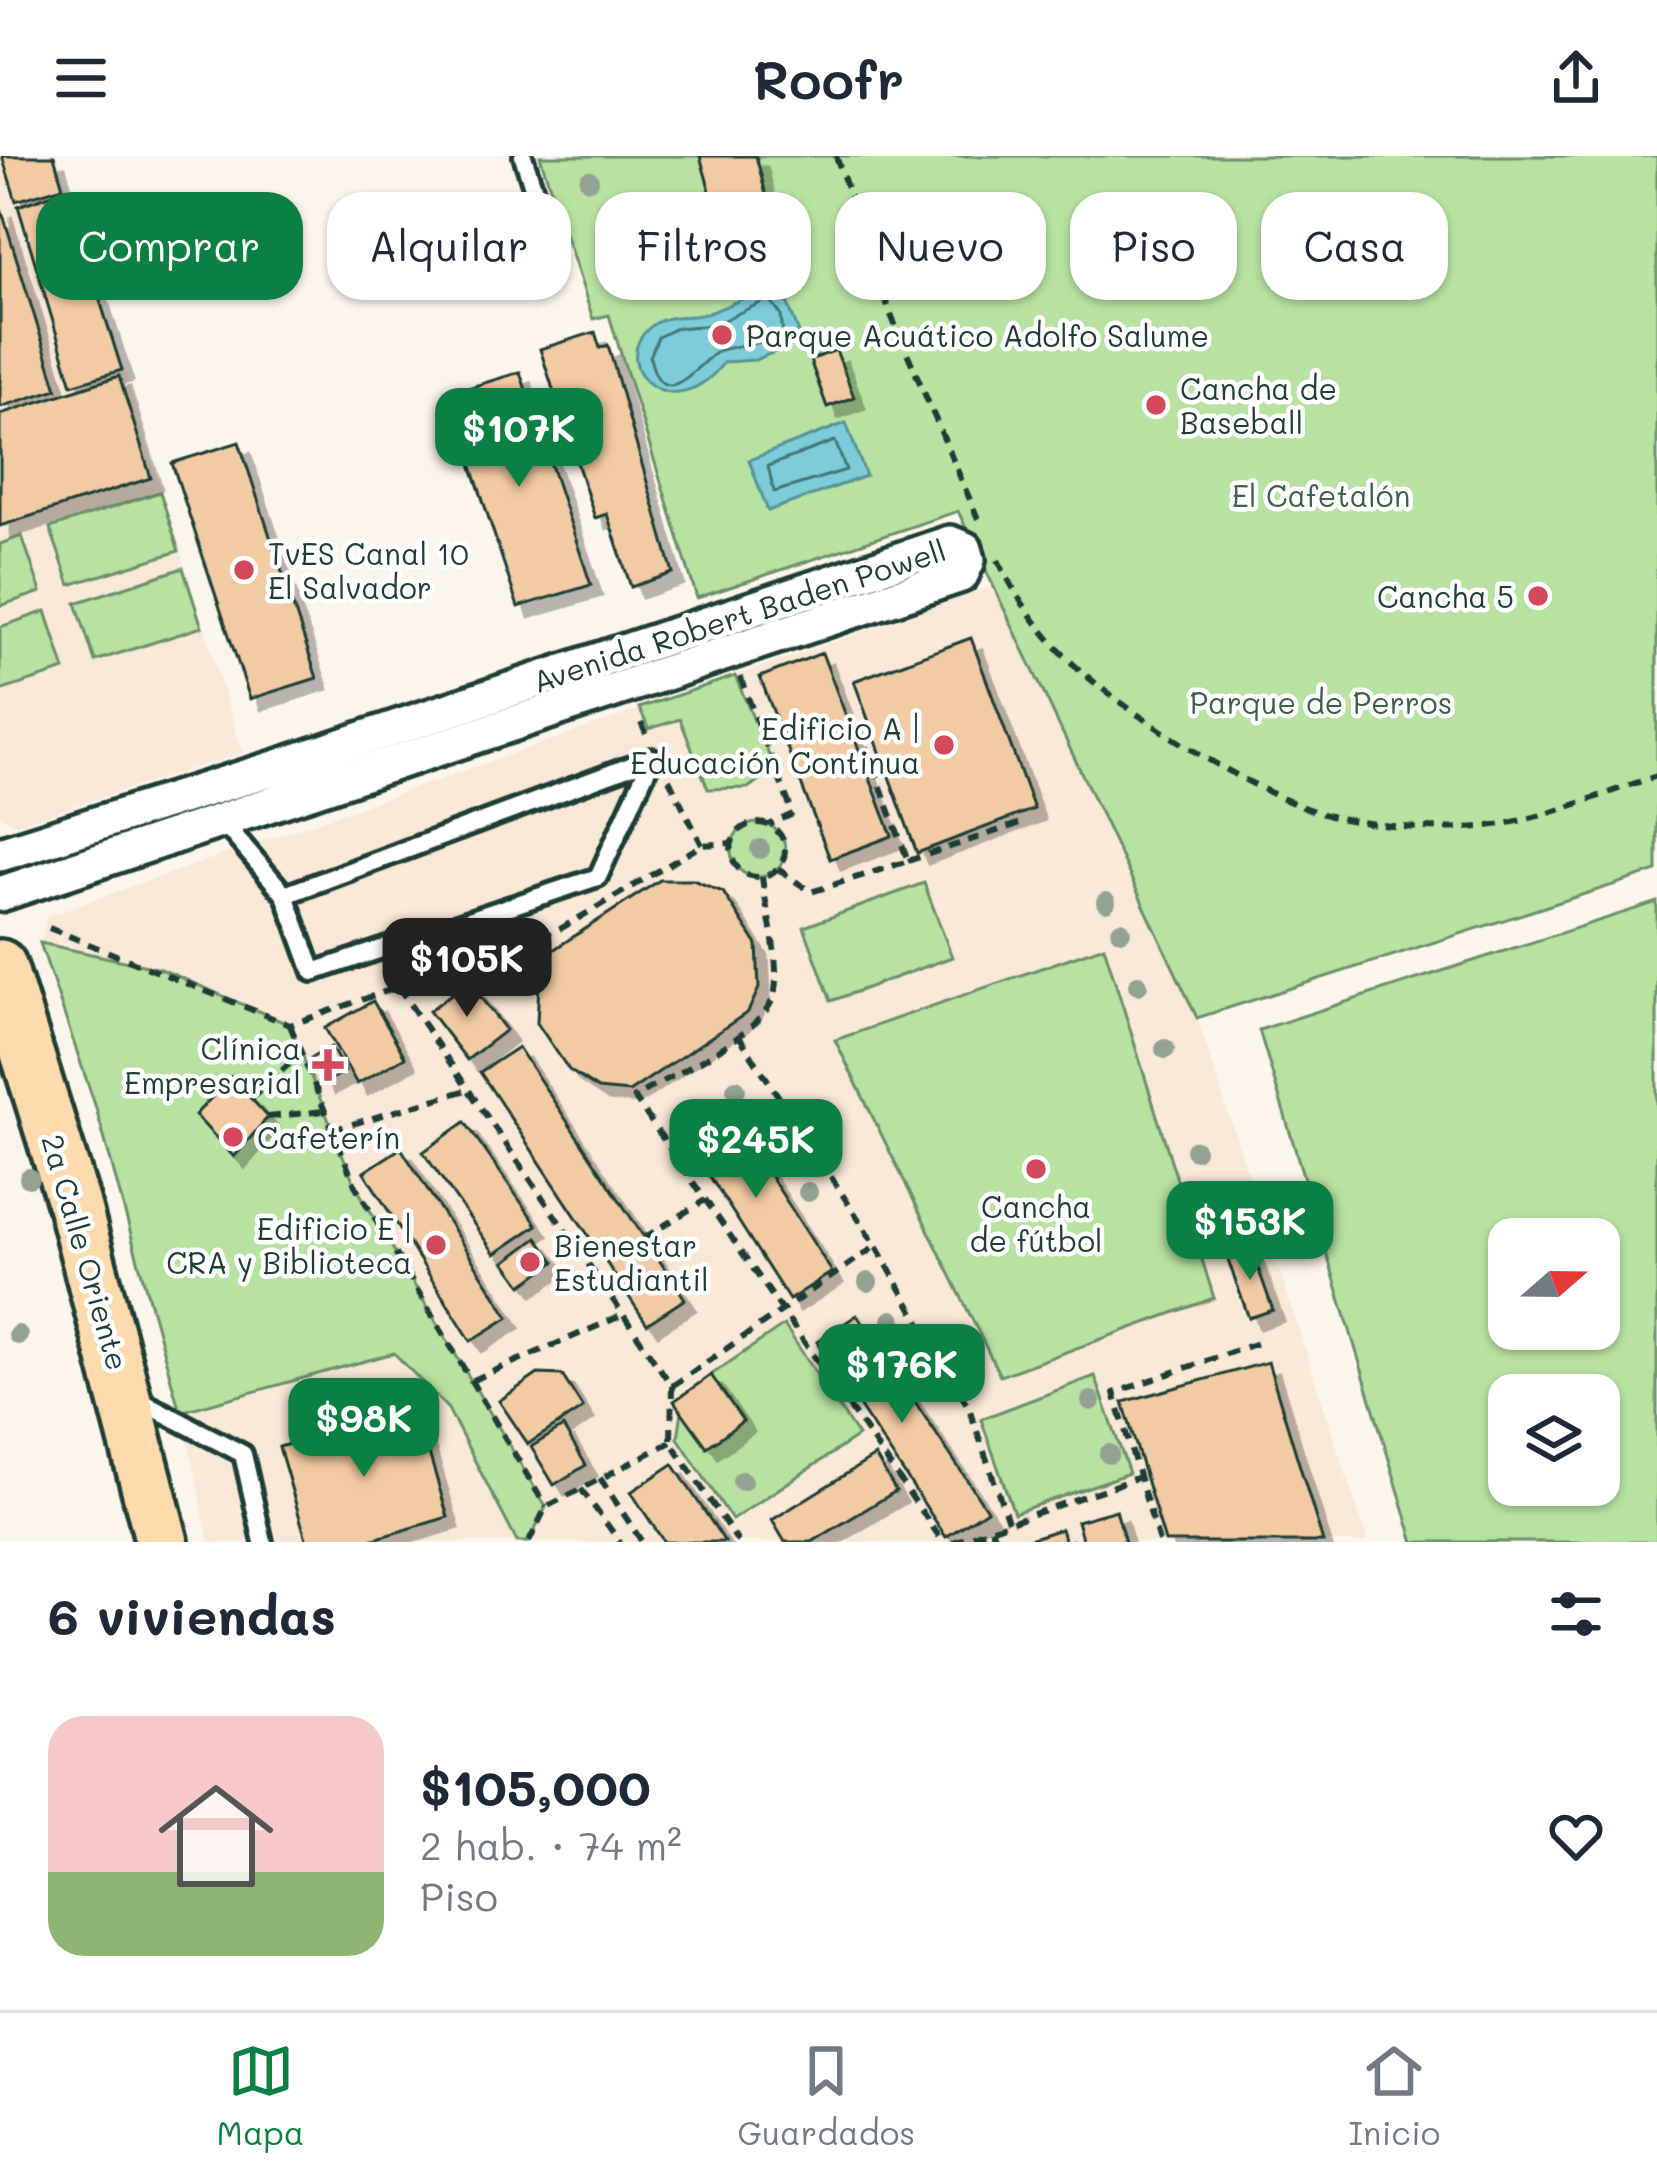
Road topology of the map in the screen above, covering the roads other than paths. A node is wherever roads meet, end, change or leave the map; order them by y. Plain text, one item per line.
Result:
1 (523, 156) edge
2 (534, 192) edge
3 (542, 679) junction
4 (553, 712) junction
5 (283, 783) junction
6 (223, 821) junction
7 (0, 854) edge
8 (0, 894) edge
9 (285, 895) junction
10 (0, 966) edge
11 (126, 1394) junction
12 (162, 1542) edge
13 (262, 1542) edge

1 - 2 lane
3 - 4 street
3 - 4 street, Avenida Robert Baden Powell
3 - 5 street, Avenida Robert Baden Powell
4 - 5 street, Avenida Robert Baden Powell
5 - 6 street, Avenida Robert Baden Powell
5 - 7 street, Avenida Robert Baden Powell
6 - 8 street, Avenida Robert Baden Powell
6 - 9 lane
9 - 9 lane
10 - 11 main road, 2a Calle Oriente
11 - 12 main road, 2a Calle Oriente
11 - 13 lane

